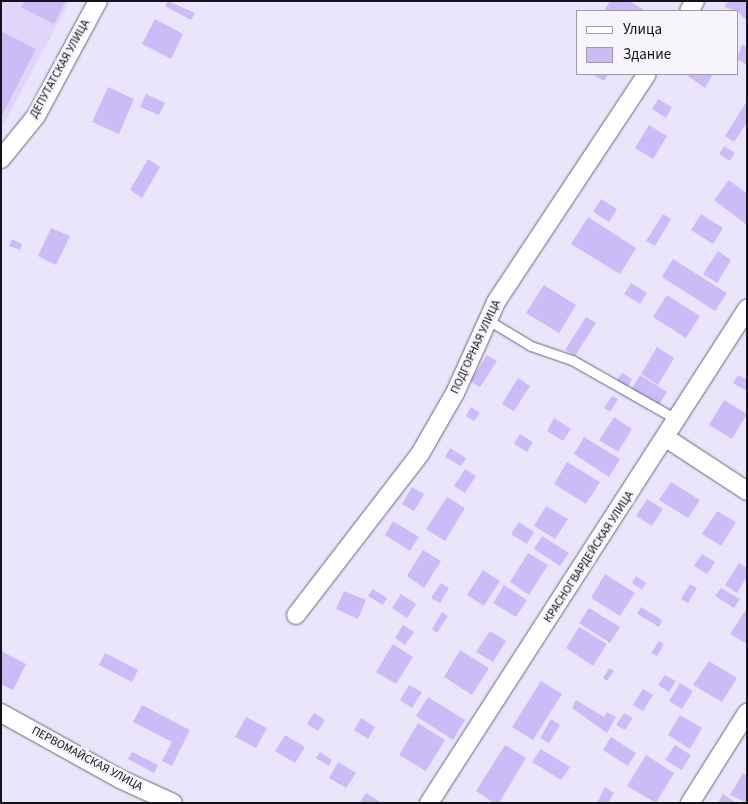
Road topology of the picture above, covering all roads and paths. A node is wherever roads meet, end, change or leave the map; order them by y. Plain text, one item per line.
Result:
1 (98, 1) edge
2 (646, 75) edge
3 (1, 159) edge
4 (747, 309) edge
5 (488, 320) junction
6 (676, 419) junction
7 (666, 438) junction
8 (747, 491) edge
9 (296, 615) dead end
10 (1, 713) edge
11 (747, 713) edge
12 (173, 803) edge
13 (429, 803) edge
14 (690, 803) edge

1 - 3 street, ДЕПУТАТСКАЯ УЛИЦА
2 - 5 street, ПОДГОРНАЯ УЛИЦА
4 - 6 street, КРАСНОГВАРДЕЙСКАЯ УЛИЦА
5 - 6 lane
5 - 9 street, ПОДГОРНАЯ УЛИЦА
6 - 7 street, КРАСНОГВАРДЕЙСКАЯ УЛИЦА
7 - 8 street
7 - 13 street, КРАСНОГВАРДЕЙСКАЯ УЛИЦА
10 - 12 street, ПЕРВОМАЙСКАЯ УЛИЦА
11 - 14 street

